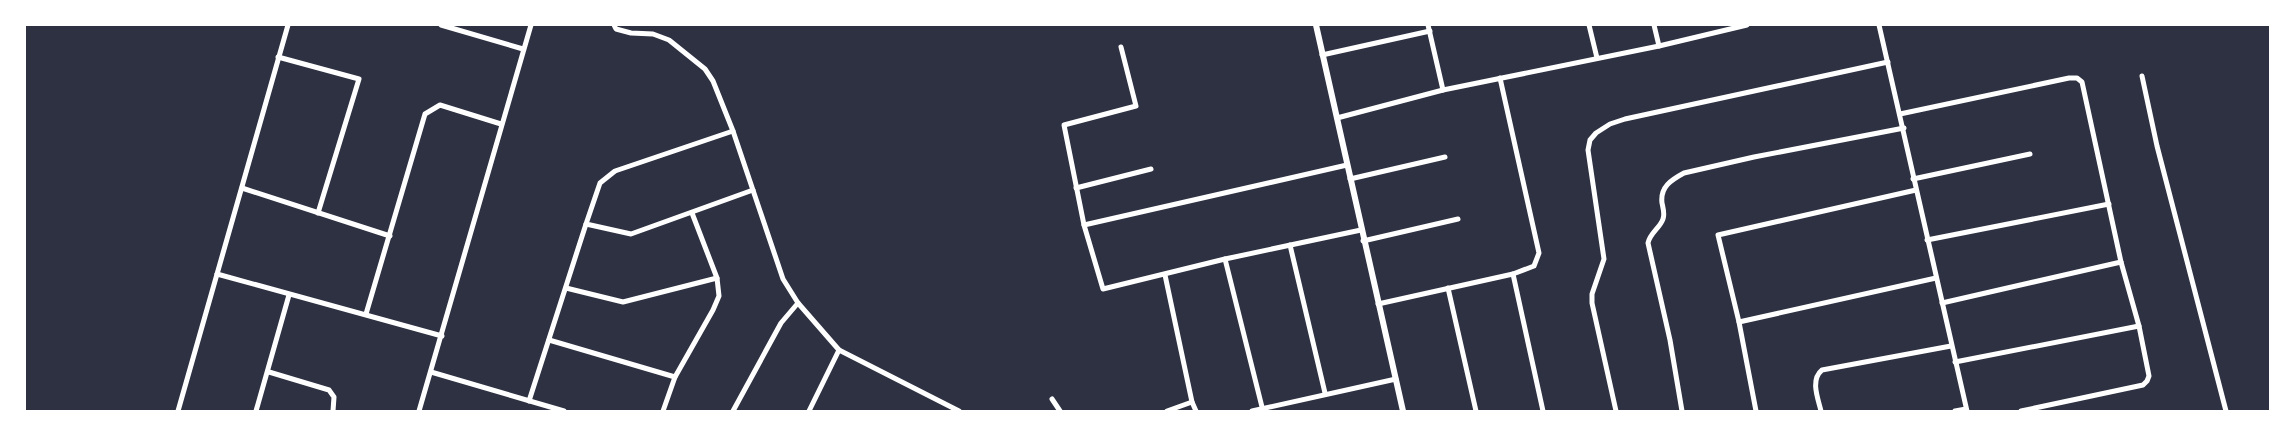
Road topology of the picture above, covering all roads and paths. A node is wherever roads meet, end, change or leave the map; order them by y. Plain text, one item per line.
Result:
1 (288, 25) edge
2 (441, 25) edge
3 (531, 25) edge
4 (614, 25) edge
5 (1316, 25) edge
6 (1428, 25) edge
7 (1589, 25) edge
8 (1654, 25) edge
9 (1747, 25) edge
10 (1879, 25) edge
11 (452, 27) edge
12 (1430, 32) junction
13 (1659, 46) junction
14 (1122, 47) dead end
15 (522, 49) junction
16 (1322, 55) junction
17 (278, 57) junction
18 (1597, 58) junction
19 (1888, 62) junction
20 (2142, 76) dead end
21 (1500, 78) junction
22 (1443, 90) junction
23 (1900, 114) junction
24 (1337, 118) junction
25 (501, 124) junction
26 (1904, 128) junction
27 (733, 131) junction
28 (2030, 154) dead end
29 (1445, 157) dead end
30 (1347, 164) junction
31 (1151, 169) dead end
32 (1350, 179) junction
33 (1913, 179) junction
34 (242, 188) junction
35 (1076, 188) junction
36 (753, 190) junction
37 (1916, 190) junction
38 (2109, 204) junction
39 (692, 212) junction
40 (318, 213) junction
41 (1458, 219) dead end
42 (586, 224) junction
43 (1084, 225) junction
44 (1361, 230) junction
45 (390, 236) junction
46 (1927, 240) junction
47 (1363, 241) junction
48 (1290, 245) junction
49 (1226, 259) junction
50 (2121, 262) junction
51 (217, 274) junction
52 (1513, 274) junction
53 (1165, 275) junction
54 (717, 278) junction
55 (1936, 278) junction
56 (566, 288) junction
57 (1448, 288) junction
58 (289, 295) junction
59 (798, 303) junction
60 (1942, 303) junction
61 (1378, 304) junction
62 (366, 314) junction
63 (1739, 322) junction
64 (2139, 326) junction
65 (442, 336) junction
66 (549, 340) junction
67 (1951, 346) junction
68 (839, 350) junction
69 (1955, 362) junction
70 (269, 372) junction
71 (431, 372) junction
72 (675, 377) junction
73 (1396, 379) junction
74 (1325, 393) junction
75 (1052, 399) dead end
76 (529, 401) junction
77 (1192, 402) junction
78 (1262, 408) junction
79 (811, 410) edge
80 (1967, 410) edge
81 (178, 411) edge
82 (256, 411) edge
83 (333, 411) edge
84 (419, 411) edge
85 (564, 411) edge
86 (663, 411) edge
87 (733, 411) edge
88 (959, 411) edge
89 (1060, 411) edge
90 (1167, 411) edge
91 (1196, 411) edge
92 (1252, 411) edge
93 (1402, 411) edge
94 (1476, 411) edge
95 (1543, 411) edge
96 (1616, 411) edge
97 (1682, 411) edge
98 (1756, 411) edge
99 (1821, 411) edge
100 (1956, 411) edge
101 (2021, 411) edge
102 (2226, 411) edge

1 - 17 street
2 - 11 street
3 - 15 street
4 - 27 street
5 - 16 street
6 - 12 street
7 - 18 street
8 - 13 street
9 - 13 street
10 - 19 street
11 - 15 street
12 - 16 street
12 - 22 street
13 - 18 street
14 - 35 street
15 - 25 street
16 - 24 street
17 - 34 street
17 - 40 street
18 - 21 street
19 - 23 street
19 - 96 street
20 - 102 street
21 - 22 street
21 - 52 street
22 - 24 street
23 - 26 street
23 - 38 street
24 - 30 street
25 - 45 street
25 - 65 street
26 - 33 street
26 - 97 street
27 - 36 street
27 - 42 street
28 - 33 street
29 - 32 street
30 - 32 street
30 - 43 street
31 - 35 street
32 - 44 street
33 - 37 street
34 - 40 street
34 - 51 street
35 - 43 street
36 - 39 street
36 - 59 street
37 - 46 street
37 - 63 street
38 - 46 street
38 - 50 street
39 - 42 street
39 - 54 street
40 - 45 street
41 - 47 street
42 - 56 street
43 - 53 street
44 - 47 street
44 - 48 street
45 - 62 street
46 - 55 street
47 - 61 street
48 - 49 street
48 - 74 street
49 - 53 street
49 - 78 street
50 - 60 street
50 - 64 street
51 - 58 street
51 - 81 street
52 - 57 street
52 - 95 street
53 - 77 street
54 - 56 street
54 - 72 street
55 - 60 street
55 - 63 street
56 - 66 street
57 - 61 street
57 - 94 street
58 - 62 street
58 - 70 street
59 - 68 street
59 - 87 street
60 - 67 street
61 - 73 street
62 - 65 street
63 - 98 street
64 - 69 street
64 - 101 street
65 - 71 street
66 - 72 street
66 - 76 street
67 - 69 street
67 - 99 street
68 - 79 street
68 - 88 street
69 - 80 street
70 - 82 street
70 - 83 street
71 - 76 street
71 - 84 street
72 - 86 street
73 - 74 street
73 - 93 street
74 - 78 street
75 - 89 street
76 - 85 street
77 - 90 street
77 - 91 street
78 - 92 street
80 - 100 street

